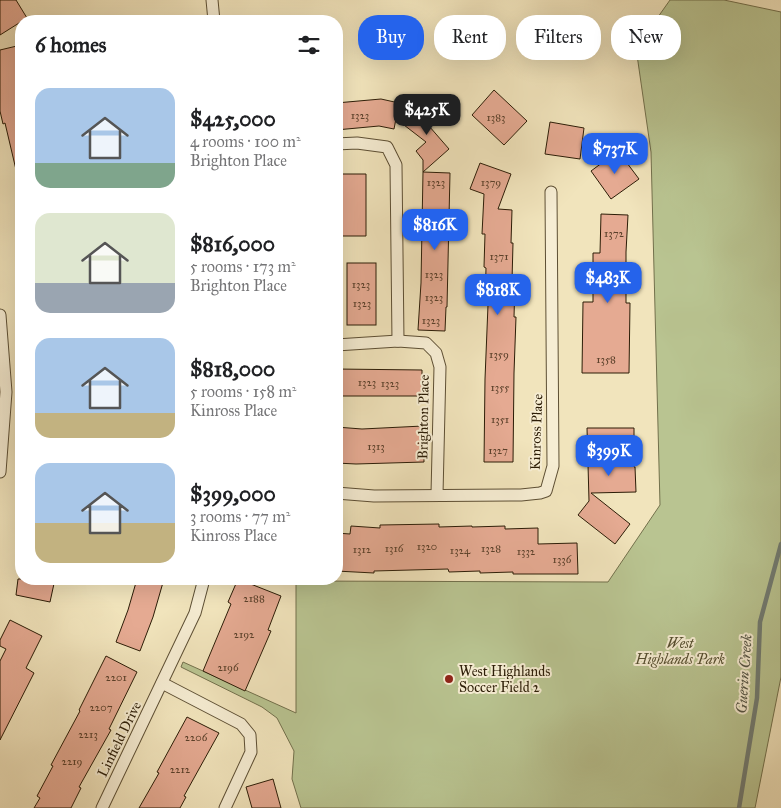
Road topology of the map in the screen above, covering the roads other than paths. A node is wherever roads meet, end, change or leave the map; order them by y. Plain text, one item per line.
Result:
1 (212, 0) edge
2 (213, 15) edge
3 (343, 144) edge
4 (551, 192) dead end
5 (0, 315) edge
6 (398, 341) junction
7 (343, 344) edge
8 (0, 472) edge
9 (343, 494) edge
10 (437, 494) junction
11 (202, 585) edge
12 (162, 683) junction
13 (229, 804) edge
14 (102, 808) edge

1 - 2 street
3 - 6 street
4 - 10 street, Kinross Place
5 - 8 street
6 - 7 street, Brighton Place
6 - 10 street, Brighton Place
9 - 10 street, Kinross Place
11 - 12 street, Linfield Drive
12 - 13 street
12 - 14 street, Linfield Drive

